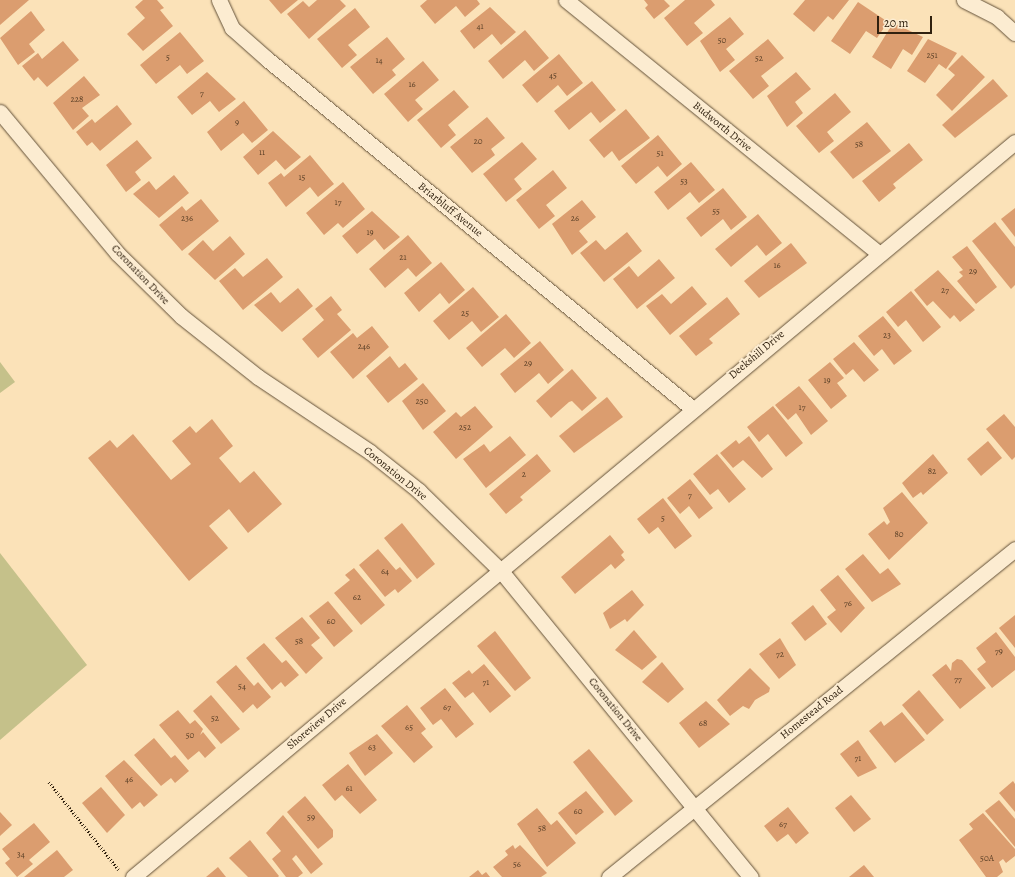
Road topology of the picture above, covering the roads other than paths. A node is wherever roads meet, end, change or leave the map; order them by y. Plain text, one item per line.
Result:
1 (219, 0) edge
2 (566, 0) edge
3 (964, 0) edge
4 (1015, 33) edge
5 (0, 112) edge
6 (1015, 142) edge
7 (878, 253) junction
8 (693, 409) junction
9 (1015, 549) edge
10 (501, 571) junction
11 (694, 807) junction
12 (133, 877) edge
13 (609, 877) edge
14 (751, 877) edge

1 - 8 street, Briarbluff Avenue
2 - 7 street, Budworth Drive
3 - 4 street
5 - 10 street, Coronation Drive
6 - 7 street, Deekshill Drive
7 - 8 street, Deekshill Drive
8 - 10 street, Deekshill Drive
9 - 11 street, Homestead Road
10 - 11 street, Coronation Drive
10 - 12 street, Shoreview Drive
11 - 13 street, Homestead Road
11 - 14 street, Coronation Drive

